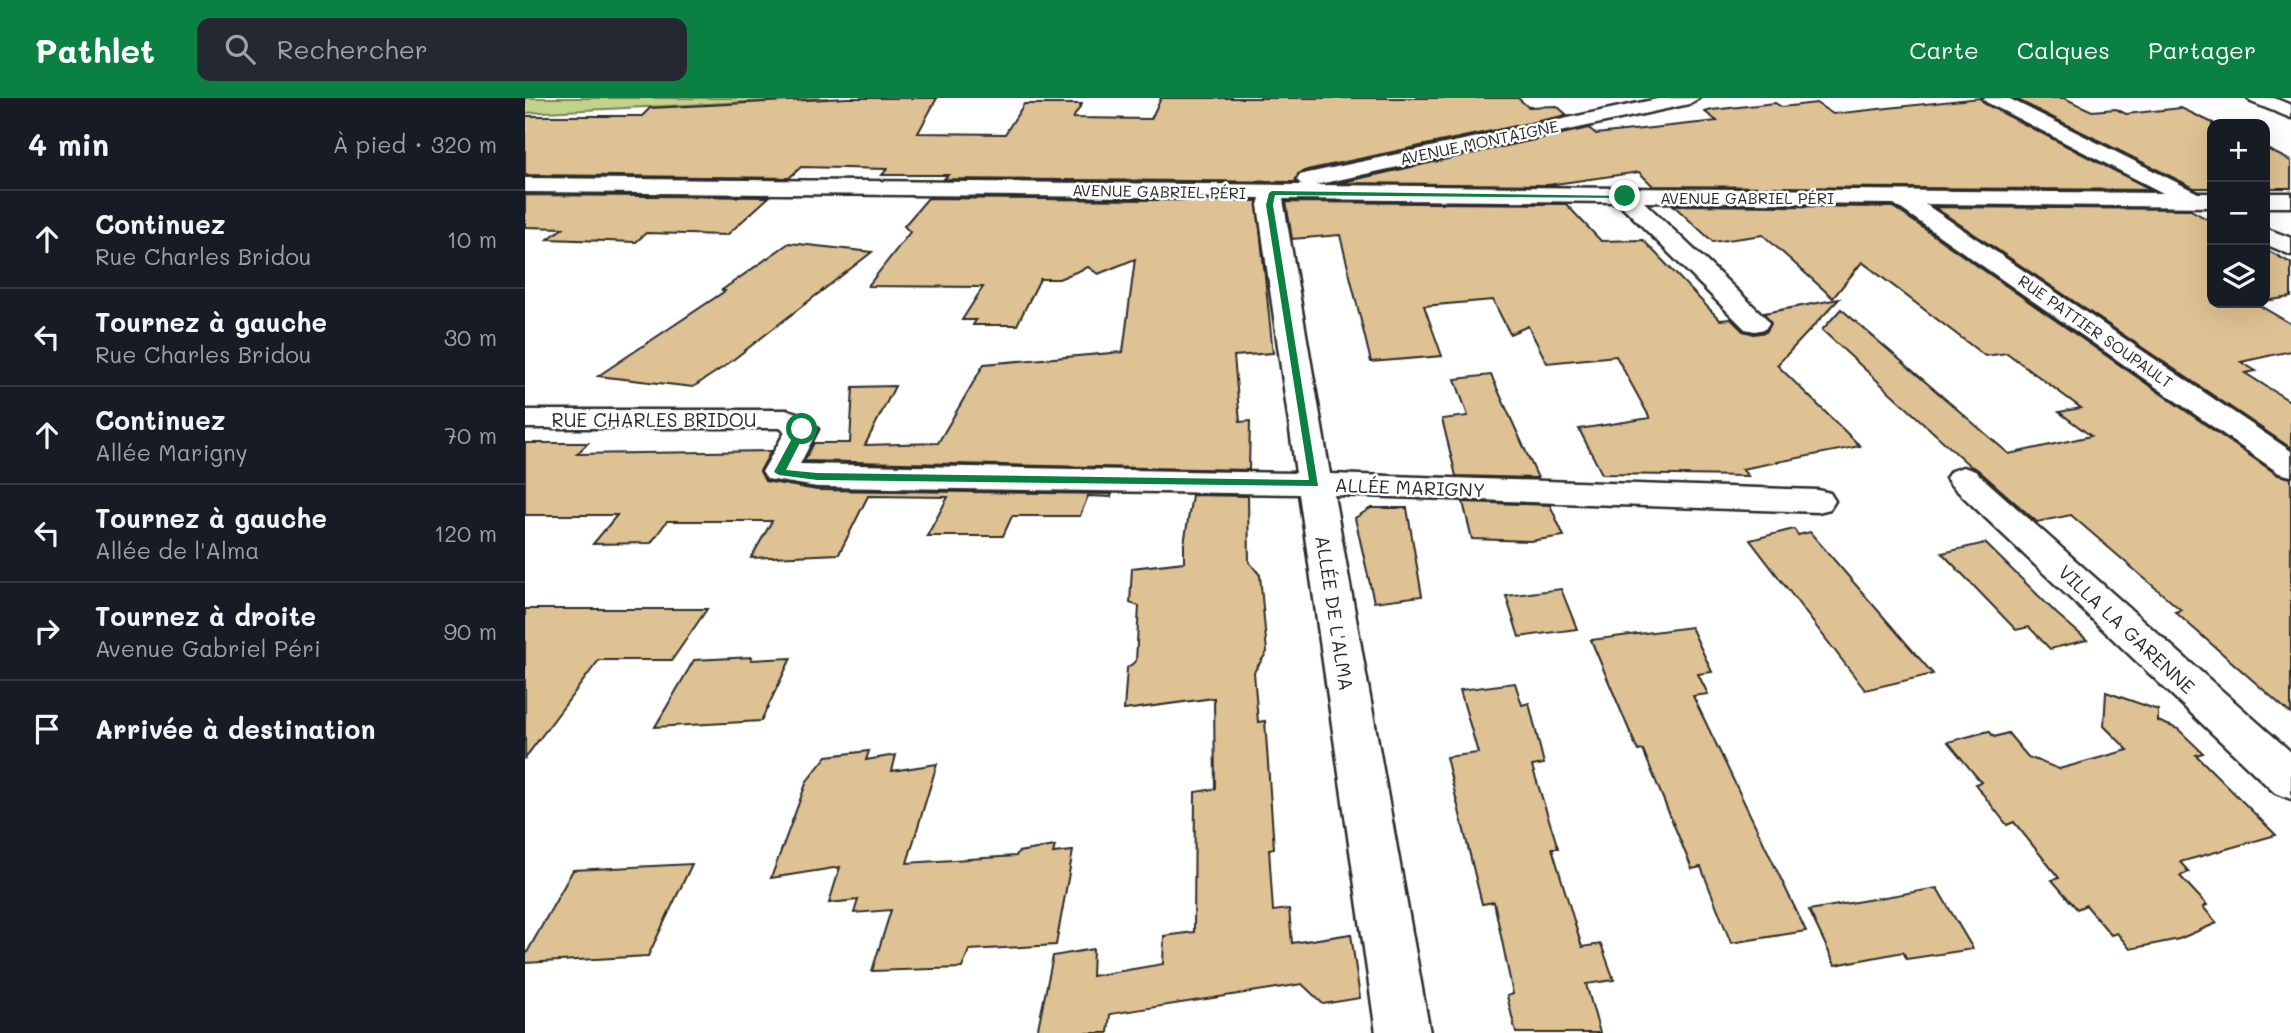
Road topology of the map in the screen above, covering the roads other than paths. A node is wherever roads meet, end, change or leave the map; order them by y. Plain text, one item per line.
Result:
1 (1689, 98) edge
2 (1993, 98) edge
3 (2258, 98) edge
4 (2291, 113) edge
5 (525, 186) edge
6 (1272, 193) junction
7 (1625, 196) junction
8 (1900, 198) junction
9 (2270, 200) edge
10 (2291, 200) edge
11 (2206, 203) edge
12 (2270, 238) edge
13 (2291, 248) edge
14 (1755, 323) dead end
15 (525, 419) edge
16 (2291, 466) edge
17 (918, 476) joint
18 (1963, 478) dead end
19 (1314, 484) junction
20 (1818, 501) dead end
21 (2291, 780) edge
22 (1403, 1033) edge

1 - 6 street, AVENUE MONTAIGNE
2 - 11 street
3 - 4 street
5 - 6 street, AVENUE GABRIEL PÉRI
6 - 7 street, AVENUE GABRIEL PÉRI
6 - 19 street, ALLÉE DE L'ALMA
7 - 8 street, AVENUE GABRIEL PÉRI
7 - 14 street
8 - 11 street, AVENUE GABRIEL PÉRI
8 - 16 street, RUE PATTIER SOUPAULT
9 - 10 street
12 - 13 street
15 - 17 street, RUE CHARLES BRIDOU
17 - 19 street, ALLÉE MARIGNY
18 - 21 street, VILLA LA GARENNE
19 - 20 street, ALLÉE MARIGNY
19 - 22 street, ALLÉE DE L'ALMA

